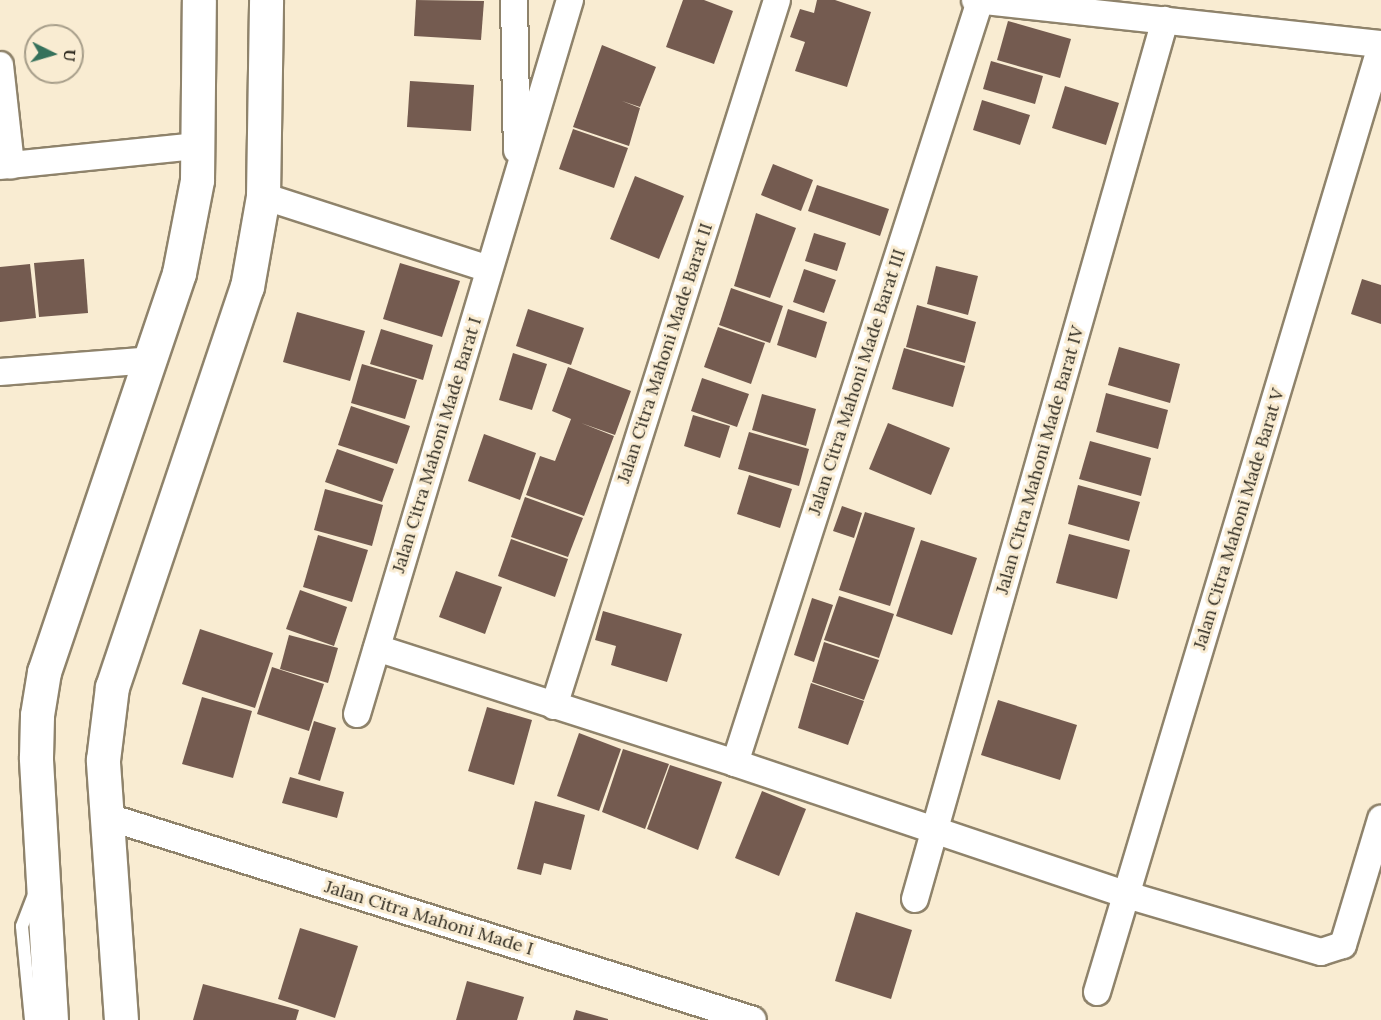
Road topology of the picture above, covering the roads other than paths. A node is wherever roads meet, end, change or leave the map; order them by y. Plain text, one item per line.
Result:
1 (199, 0) edge
2 (266, 0) edge
3 (514, 0) edge
4 (570, 0) edge
5 (777, 0) edge
6 (975, 0) edge
7 (980, 1) edge
8 (1166, 21) junction
9 (1381, 45) edge
10 (0, 65) edge
11 (197, 146) junction
12 (6, 165) edge
13 (517, 176) junction
14 (263, 196) junction
15 (489, 269) junction
16 (151, 360) junction
17 (0, 372) edge
18 (377, 648) junction
19 (554, 706) junction
20 (357, 714) dead end
21 (735, 763) junction
22 (105, 816) junction
23 (1381, 819) edge
24 (934, 831) junction
25 (42, 872) junction
26 (1127, 895) junction
27 (915, 899) dead end
28 (1097, 992) dead end
29 (31, 1020) edge
30 (51, 1020) edge
31 (121, 1020) edge
32 (753, 1020) edge

1 - 11 main road
2 - 14 main road
3 - 13 street, Jalan Citra Mahoni Made Barat I
4 - 13 street, Jalan Citra Mahoni Made Barat I
5 - 19 street, Jalan Citra Mahoni Made Barat II
6 - 7 street
7 - 8 street
7 - 21 street, Jalan Citra Mahoni Made Barat III
8 - 9 street
8 - 24 street, Jalan Citra Mahoni Made Barat IV
9 - 26 street, Jalan Citra Mahoni Made Barat V
10 - 12 street
11 - 12 street
11 - 16 main road
13 - 15 street, Jalan Citra Mahoni Made Barat I
14 - 15 street
14 - 22 main road
15 - 18 street, Jalan Citra Mahoni Made Barat I
16 - 17 street
16 - 25 main road
18 - 19 street
18 - 20 street, Jalan Citra Mahoni Made Barat I
19 - 21 street
21 - 24 street
22 - 31 main road
22 - 32 street, Jalan Citra Mahoni Made I
23 - 26 street
24 - 26 street
24 - 27 street, Jalan Citra Mahoni Made Barat IV
25 - 29 lane
25 - 30 main road
26 - 28 street, Jalan Citra Mahoni Made Barat V

